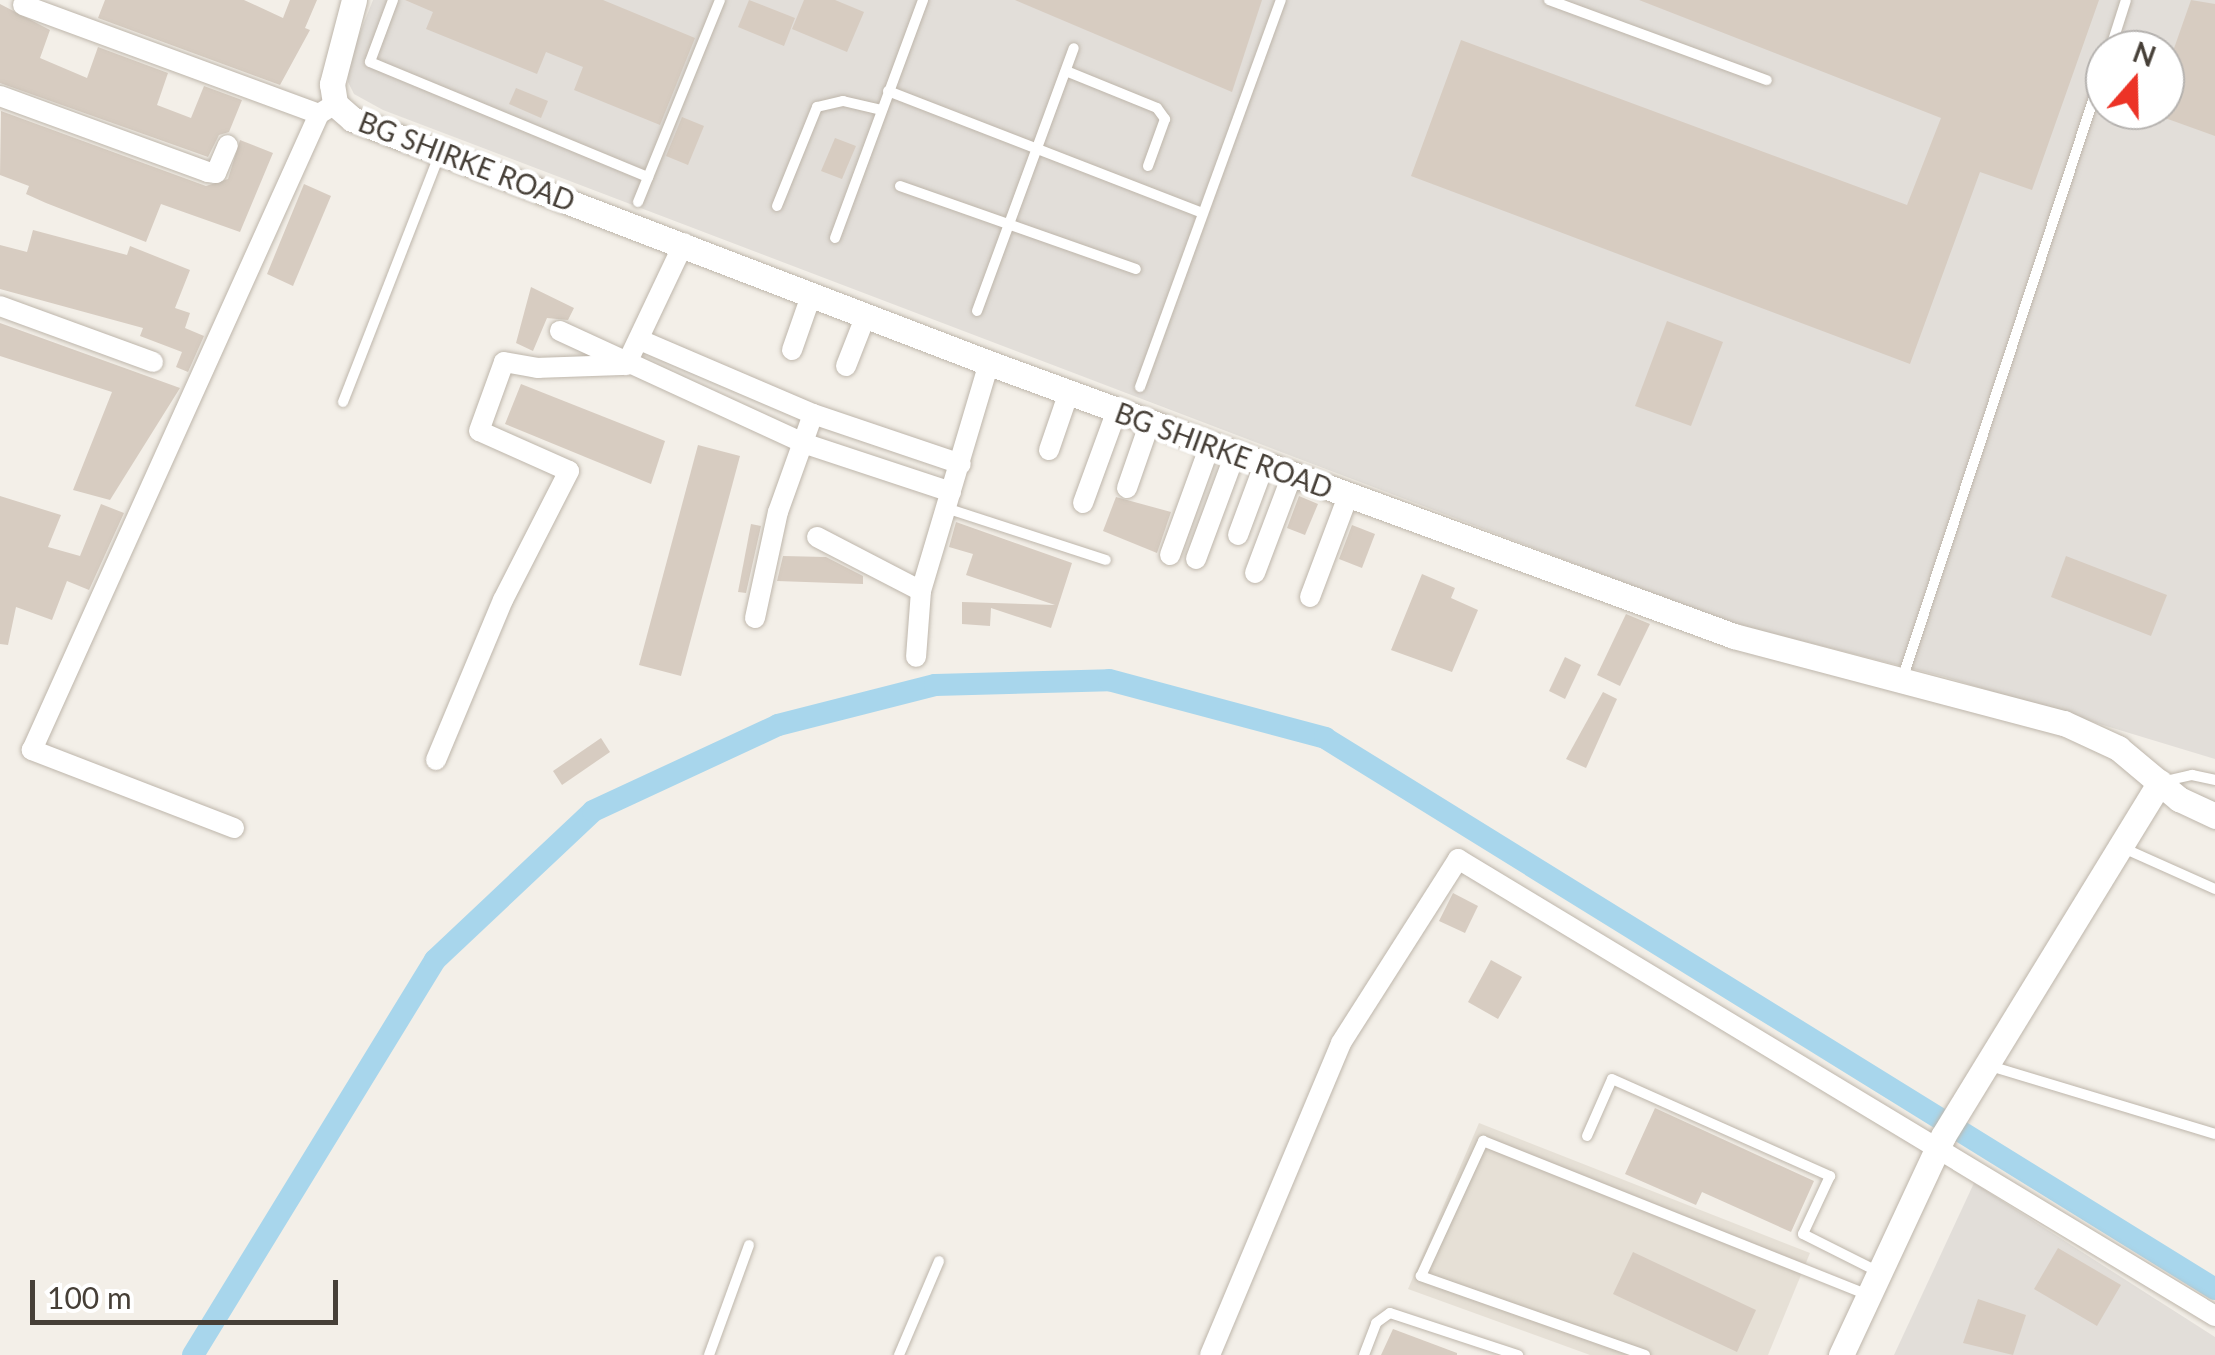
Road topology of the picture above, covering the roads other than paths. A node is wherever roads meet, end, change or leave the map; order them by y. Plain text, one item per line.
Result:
1 (354, 0) edge
2 (393, 0) edge
3 (720, 0) edge
4 (923, 0) edge
5 (1281, 0) edge
6 (1549, 0) edge
7 (2126, 0) edge
8 (23, 5) dead end
9 (2116, 30) edge
10 (1074, 48) dead end
11 (1066, 71) junction
12 (1767, 80) dead end
13 (888, 90) junction
14 (0, 96) edge
15 (327, 109) junction
16 (881, 110) junction
17 (2085, 125) edge
18 (228, 145) dead end
19 (1037, 148) junction
20 (440, 152) junction
21 (1148, 166) dead end
22 (648, 177) junction
23 (900, 186) dead end
24 (638, 202) dead end
25 (778, 206) dead end
26 (1202, 212) junction
27 (1009, 225) junction
28 (834, 238) dead end
29 (684, 243) junction
30 (1136, 269) dead end
31 (812, 293) junction
32 (0, 306) edge
33 (977, 311) dead end
34 (866, 314) junction
35 (560, 330) dead end
36 (640, 340) junction
37 (792, 350) dead end
38 (153, 362) dead end
39 (989, 363) junction
40 (626, 365) junction
41 (846, 366) dead end
42 (1140, 387) dead end
43 (1069, 392) junction
44 (343, 402) dead end
45 (1117, 410) junction
46 (813, 414) junction
47 (1150, 422) junction
48 (802, 443) junction
49 (1049, 450) dead end
50 (1222, 450) junction
51 (961, 464) junction
52 (1264, 465) junction
53 (1292, 475) junction
54 (1126, 488) dead end
55 (1348, 496) junction
56 (948, 500) junction
57 (1083, 503) dead end
58 (1238, 535) dead end
59 (817, 538) dead end
60 (1170, 555) dead end
61 (1196, 559) dead end
62 (1106, 560) dead end
63 (1255, 573) dead end
64 (921, 591) junction
65 (1310, 597) dead end
66 (756, 618) dead end
67 (916, 657) dead end
68 (1902, 680) junction
69 (436, 760) dead end
70 (2215, 780) edge
71 (2160, 782) junction
72 (2215, 816) edge
73 (234, 828) dead end
74 (2121, 846) junction
75 (2215, 889) edge
76 (1989, 1066) junction
77 (2215, 1134) edge
78 (1588, 1136) dead end
79 (1940, 1143) junction
80 (749, 1245) dead end
81 (939, 1261) dead end
82 (1873, 1283) junction
83 (2215, 1316) edge
84 (709, 1355) edge
85 (899, 1355) edge
86 (1210, 1355) edge
87 (1364, 1355) edge
88 (1518, 1355) edge
89 (1645, 1355) edge
90 (1841, 1355) edge

1 - 15 street, BG SHIRKE ROAD
2 - 22 lane
3 - 22 lane
4 - 13 lane
5 - 26 lane
6 - 12 lane
7 - 9 lane
8 - 15 street
10 - 11 lane
11 - 19 lane
11 - 21 lane
13 - 16 lane
13 - 19 lane
14 - 18 street
15 - 20 street, BG SHIRKE ROAD
15 - 73 street
16 - 25 lane
16 - 28 lane
17 - 68 lane
19 - 26 lane
19 - 27 lane
20 - 29 street, BG SHIRKE ROAD
20 - 44 lane
22 - 24 lane
23 - 27 lane
26 - 42 lane
27 - 30 lane
27 - 33 lane
29 - 31 street, BG SHIRKE ROAD
29 - 36 street
31 - 34 street, BG SHIRKE ROAD
31 - 37 street
32 - 38 street
34 - 39 street, BG SHIRKE ROAD
34 - 41 street
35 - 40 street
36 - 40 street
36 - 46 street
39 - 43 street, BG SHIRKE ROAD
39 - 51 street
40 - 48 street
40 - 69 street
43 - 45 street, BG SHIRKE ROAD
43 - 49 street
45 - 47 street, BG SHIRKE ROAD
45 - 57 street
46 - 48 street
46 - 51 street
47 - 50 street, BG SHIRKE ROAD
47 - 54 street
48 - 56 street
48 - 66 street
50 - 52 street, BG SHIRKE ROAD
50 - 60 street
50 - 61 street
51 - 56 street
52 - 53 street, BG SHIRKE ROAD
52 - 58 street
53 - 55 street, BG SHIRKE ROAD
53 - 63 street
55 - 65 street
55 - 68 street, BG SHIRKE ROAD
56 - 62 lane
56 - 64 street
59 - 64 street
64 - 67 street
68 - 71 street, BG SHIRKE ROAD
70 - 71 lane
71 - 72 street, BG SHIRKE ROAD
71 - 74 street
74 - 75 lane
74 - 76 street
76 - 77 lane
76 - 79 street
78 - 82 lane
79 - 82 street
79 - 83 street
79 - 86 street
80 - 84 lane
81 - 85 lane
82 - 89 lane
82 - 90 street
87 - 88 lane

